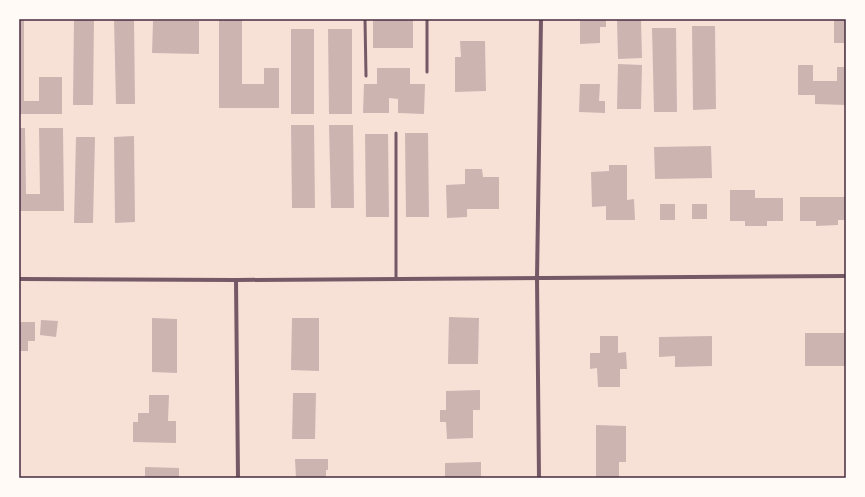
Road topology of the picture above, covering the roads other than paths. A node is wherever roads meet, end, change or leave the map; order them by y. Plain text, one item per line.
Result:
1 (366, 19) edge
2 (427, 19) edge
3 (541, 19) edge
4 (427, 72) dead end
5 (366, 76) dead end
6 (396, 133) dead end
7 (846, 276) edge
8 (537, 278) junction
9 (19, 279) edge
10 (396, 279) junction
11 (236, 280) junction
12 (238, 478) edge
13 (539, 478) edge

1 - 5 lane
2 - 4 lane
3 - 8 street
6 - 10 lane
7 - 8 street
8 - 10 street
8 - 13 street
9 - 11 street
10 - 11 street
11 - 12 street

